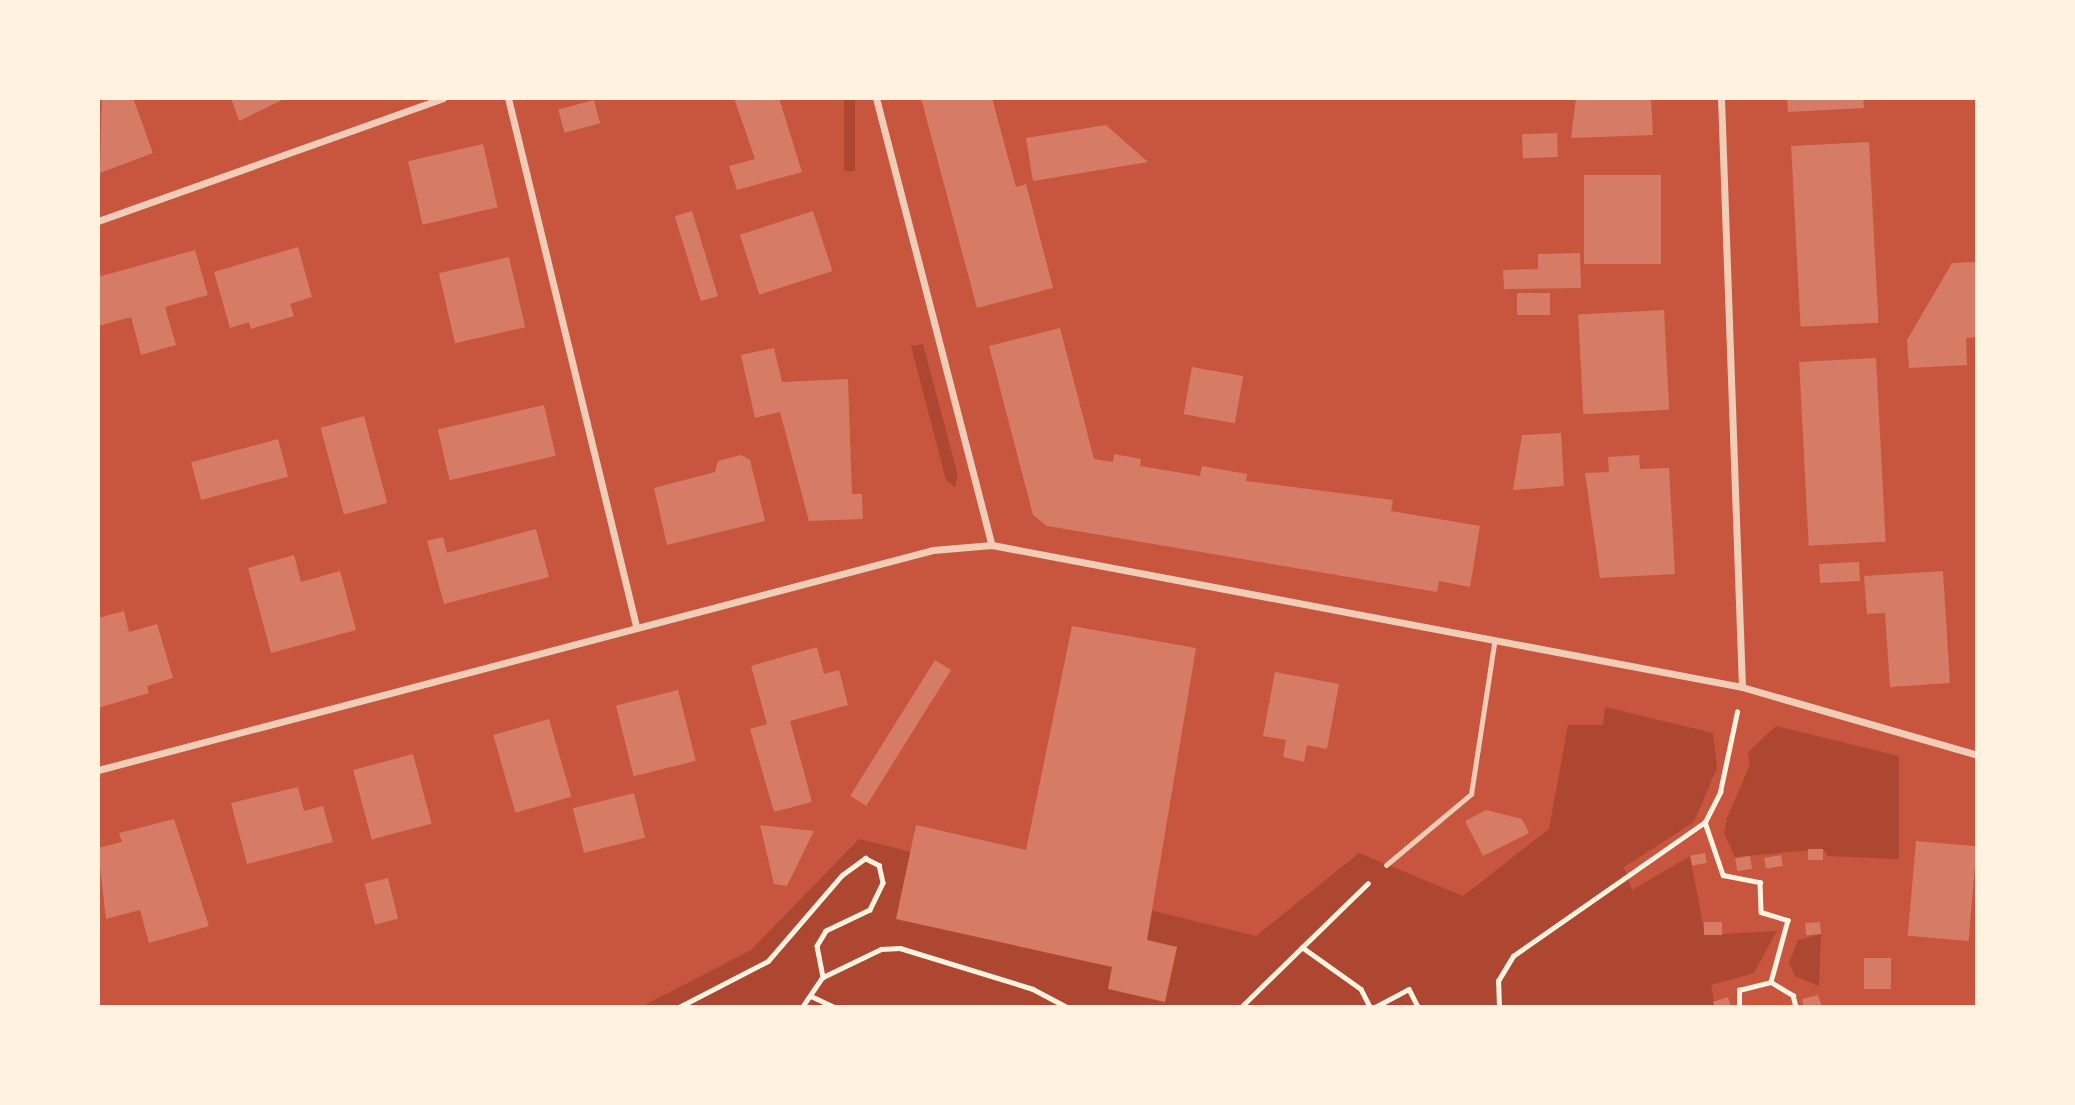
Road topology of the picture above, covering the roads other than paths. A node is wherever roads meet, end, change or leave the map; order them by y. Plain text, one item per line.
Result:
1 (443, 98) edge
2 (508, 98) edge
3 (876, 98) edge
4 (1721, 98) edge
5 (98, 221) edge
6 (992, 545) junction
7 (636, 626) junction
8 (1494, 644) junction
9 (1742, 687) junction
10 (1977, 755) edge
11 (98, 770) edge
12 (1387, 865) road end

1 - 5 street
2 - 7 street
3 - 6 street
4 - 9 street
6 - 7 street
6 - 8 street
7 - 11 street
8 - 9 street
8 - 12 lane
9 - 10 street

